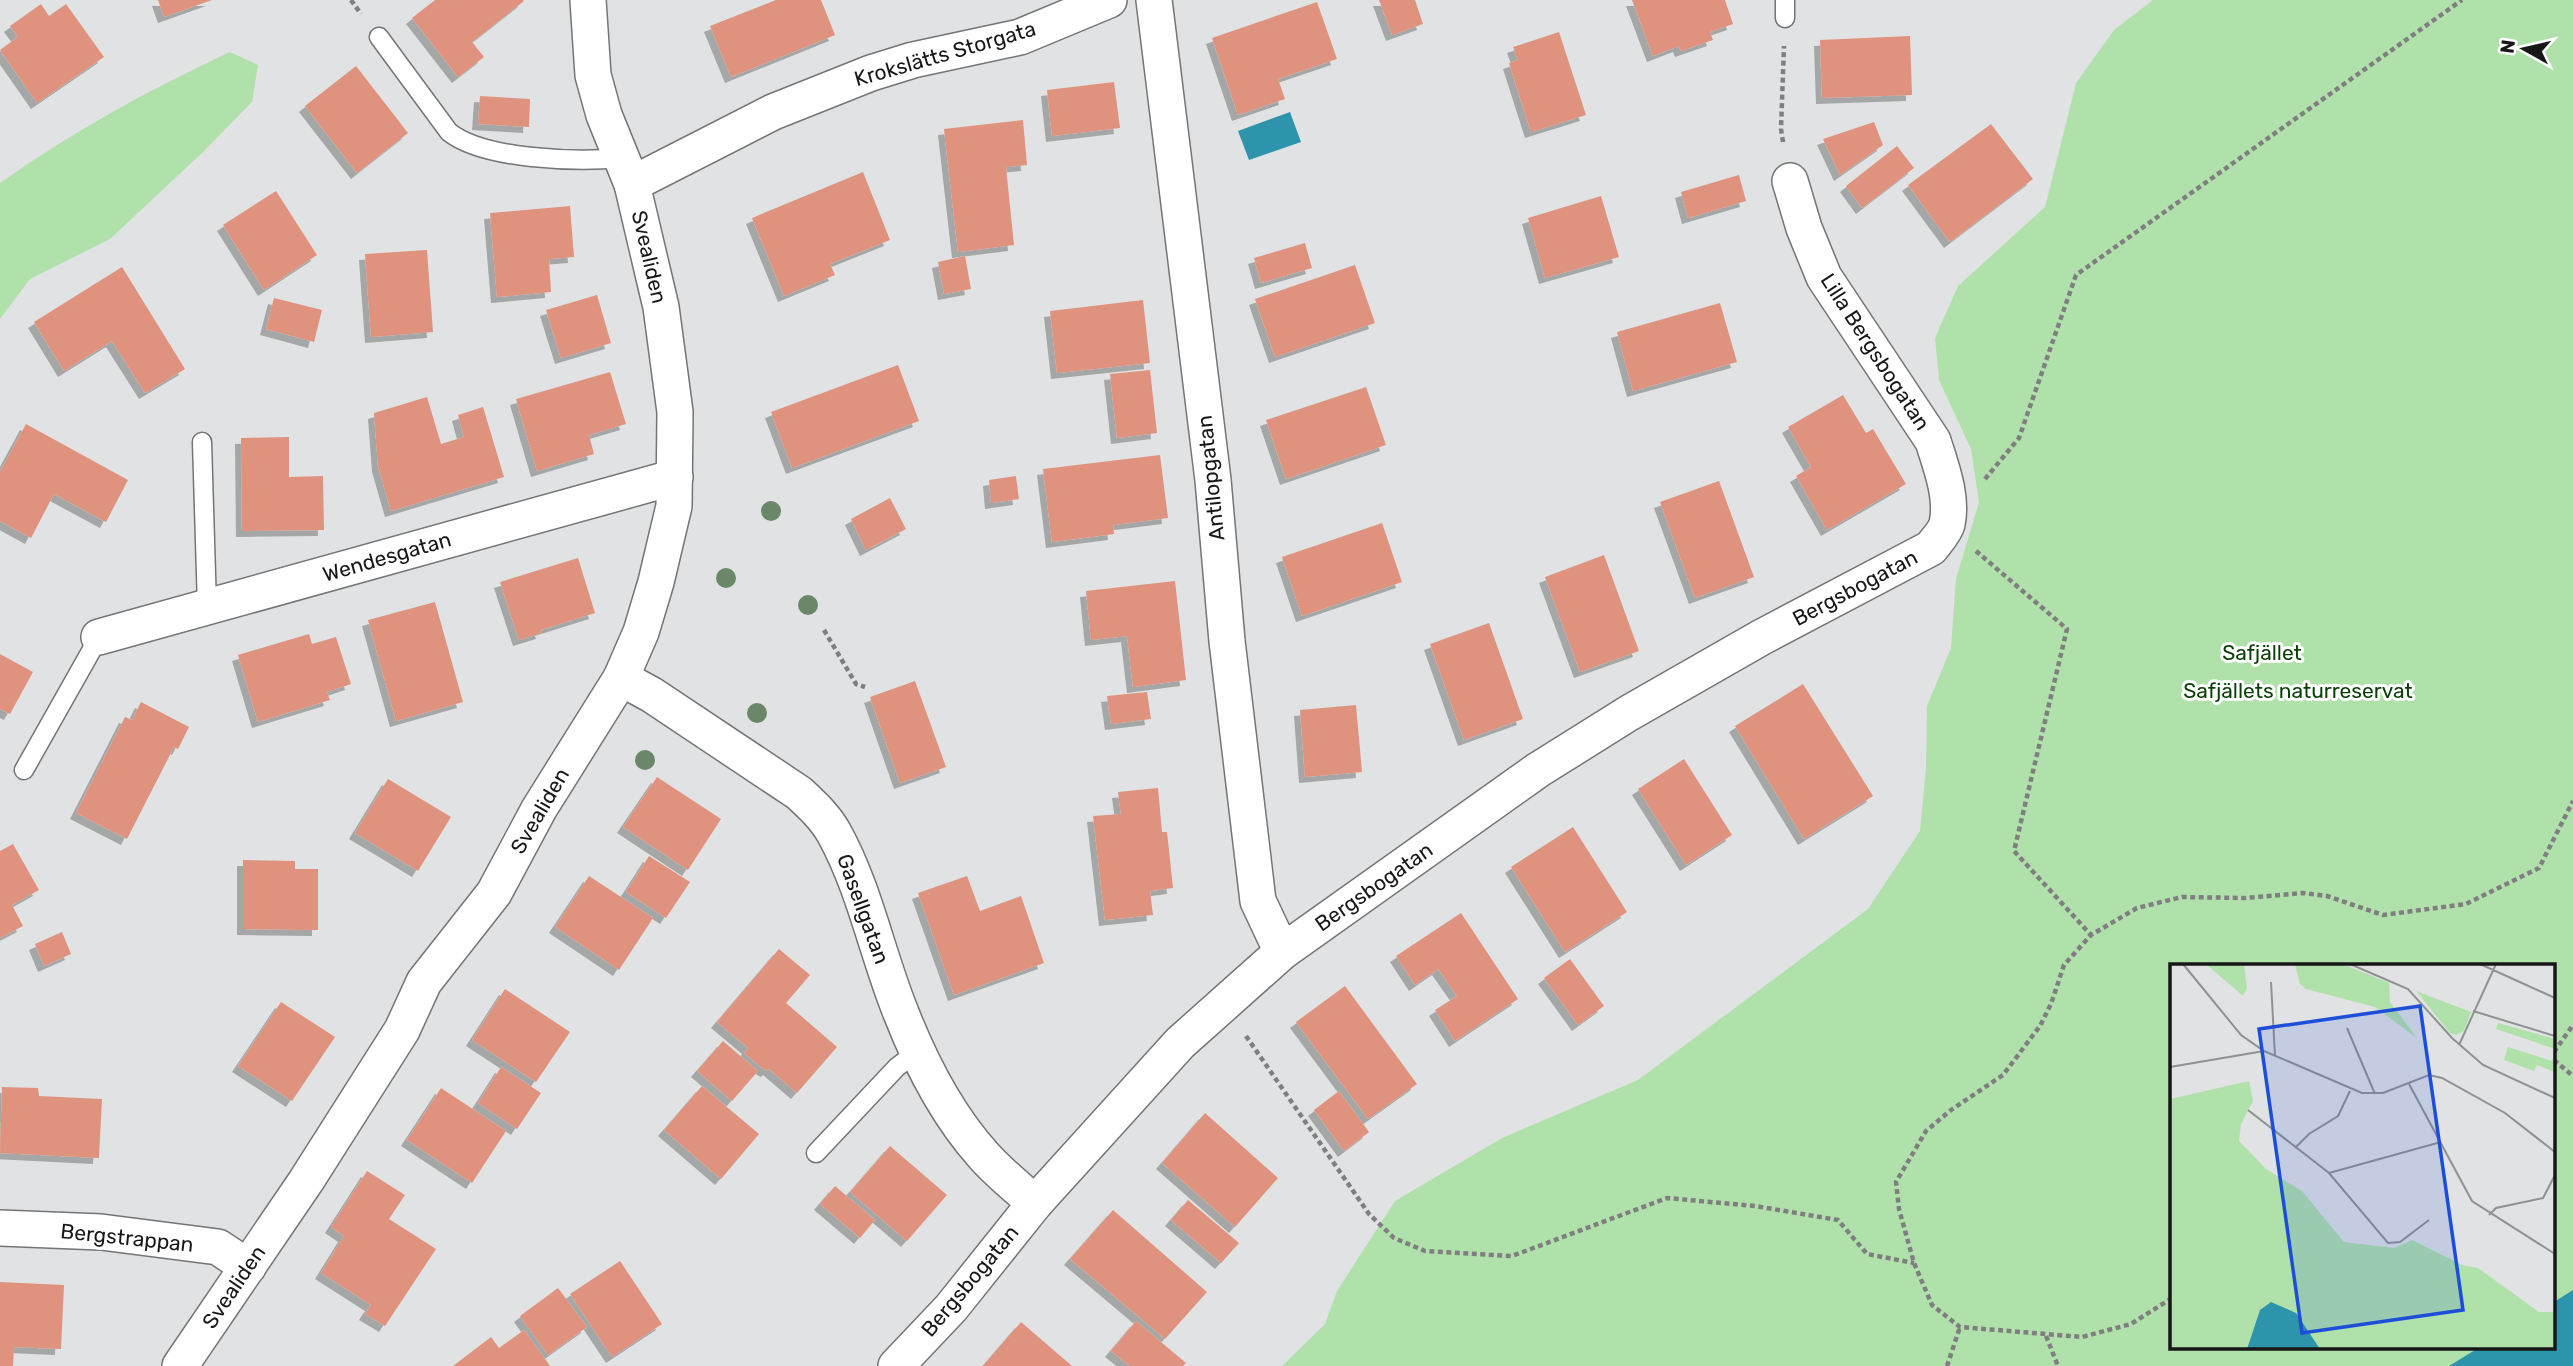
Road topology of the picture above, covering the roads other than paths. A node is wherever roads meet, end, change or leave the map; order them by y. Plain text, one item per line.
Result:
1 (587, 0) edge
2 (1109, 0) edge
3 (1154, 0) edge
4 (379, 37) dead end
5 (627, 171) junction
6 (1790, 181) dead end
7 (202, 442) dead end
8 (675, 477) junction
9 (1947, 526) joint
10 (207, 607) junction
11 (99, 637) joint
12 (621, 678) junction
13 (24, 770) dead end
14 (1282, 952) junction
15 (917, 1052) junction
16 (816, 1153) dead end
17 (1035, 1203) junction
18 (0, 1228) edge
19 (248, 1267) junction
20 (193, 1361) edge
21 (896, 1366) edge

1 - 5 street, Svealiden
2 - 5 street, Krokslätts Storgata
3 - 14 street, Antilopgatan
4 - 5 lane
5 - 8 street, Svealiden
6 - 9 street, Lilla Bergsbogatan
7 - 10 lane
8 - 10 street, Wendesgatan
8 - 12 street, Svealiden
9 - 14 street, Bergsbogatan
10 - 11 street, Wendesgatan
11 - 13 lane
12 - 15 street, Gasellgatan
12 - 19 street, Svealiden
14 - 17 street, Bergsbogatan
15 - 16 lane
15 - 17 street, Gasellgatan
17 - 21 street, Bergsbogatan
18 - 19 street, Bergstrappan
19 - 20 street, Svealiden

